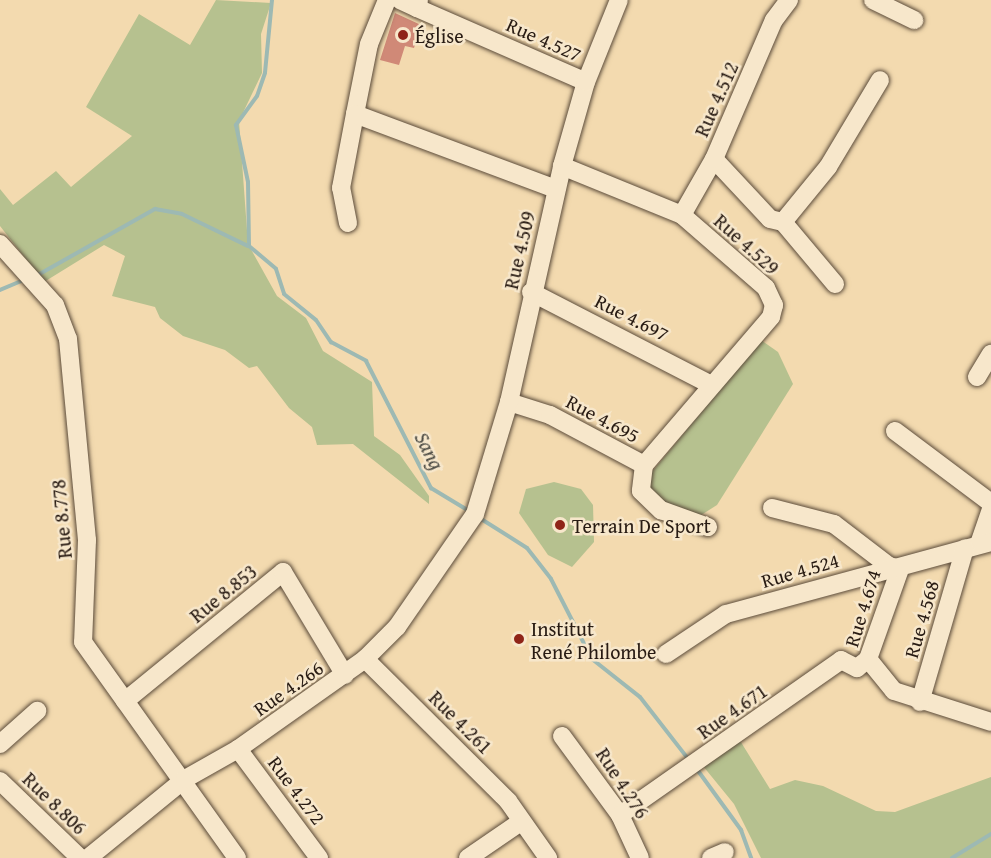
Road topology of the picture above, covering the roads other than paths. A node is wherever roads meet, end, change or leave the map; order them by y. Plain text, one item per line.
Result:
1 (387, 0) edge
2 (400, 0) edge
3 (619, 0) edge
4 (789, 0) edge
5 (873, 0) edge
6 (418, 4) edge
7 (914, 20) dead end
8 (880, 80) dead end
9 (586, 82) junction
10 (355, 114) junction
11 (714, 159) junction
12 (562, 166) junction
13 (556, 189) junction
14 (682, 215) junction
15 (783, 222) junction
16 (348, 223) dead end
17 (0, 244) edge
18 (835, 284) dead end
19 (531, 292) junction
20 (991, 354) edge
21 (977, 377) dead end
22 (711, 384) junction
23 (509, 402) junction
24 (895, 431) dead end
25 (644, 465) junction
26 (991, 503) edge
27 (772, 508) dead end
28 (991, 510) edge
29 (475, 514) joint
30 (708, 527) dead end
31 (979, 545) edge
32 (889, 566) junction
33 (666, 654) dead end
34 (365, 659) junction
35 (868, 659) junction
36 (345, 675) junction
37 (125, 701) junction
38 (920, 702) junction
39 (37, 711) dead end
40 (991, 722) edge
41 (562, 736) dead end
42 (0, 744) edge
43 (238, 749) junction
44 (185, 779) junction
45 (0, 781) edge
46 (620, 815) junction
47 (522, 820) junction
48 (80, 858) edge
49 (88, 858) edge
50 (237, 858) edge
51 (320, 858) edge
52 (468, 858) edge
53 (548, 858) edge
54 (640, 858) edge

1 - 10 street
2 - 6 street, Rue 4.527
3 - 9 street, Rue 4.509
4 - 11 street, Rue 4.512
5 - 7 street
6 - 9 street, Rue 4.527
8 - 15 street
9 - 12 street, Rue 4.509
10 - 13 street
10 - 16 street
11 - 14 street, Rue 4.512
11 - 15 street
12 - 13 street, Rue 4.509
12 - 14 street, Rue 4.529
13 - 19 street, Rue 4.509
14 - 22 street, Rue 4.529
15 - 18 street
17 - 37 street, Rue 8.778
19 - 22 street, Rue 4.697
19 - 23 street, Rue 4.509
20 - 21 street
22 - 25 street, Rue 4.529
23 - 25 street, Rue 4.695
23 - 29 street, Rue 4.509
24 - 26 street
25 - 30 street, Rue 4.695
27 - 32 street, Rue 4.674
28 - 31 street, Rue 4.568
29 - 34 street, Rue 4.266
31 - 32 street, Rue 4.524
31 - 38 street, Rue 4.568
32 - 33 street, Rue 4.524
32 - 35 street, Rue 4.674
34 - 36 street, Rue 4.266
34 - 47 street, Rue 4.261
35 - 38 street, Rue 4.674
35 - 46 street, Rue 4.671
36 - 37 street, Rue 8.853
36 - 43 street, Rue 4.266
37 - 44 street, Rue 8.778
38 - 40 street, Rue 4.674
39 - 42 street
41 - 46 street, Rue 4.276
43 - 44 street, Rue 4.266
43 - 51 street, Rue 4.272
44 - 49 street, Rue 4.266
44 - 50 street, Rue 8.778
45 - 48 street, Rue 8.806
46 - 54 street, Rue 4.276
47 - 52 street
47 - 53 street, Rue 4.261

